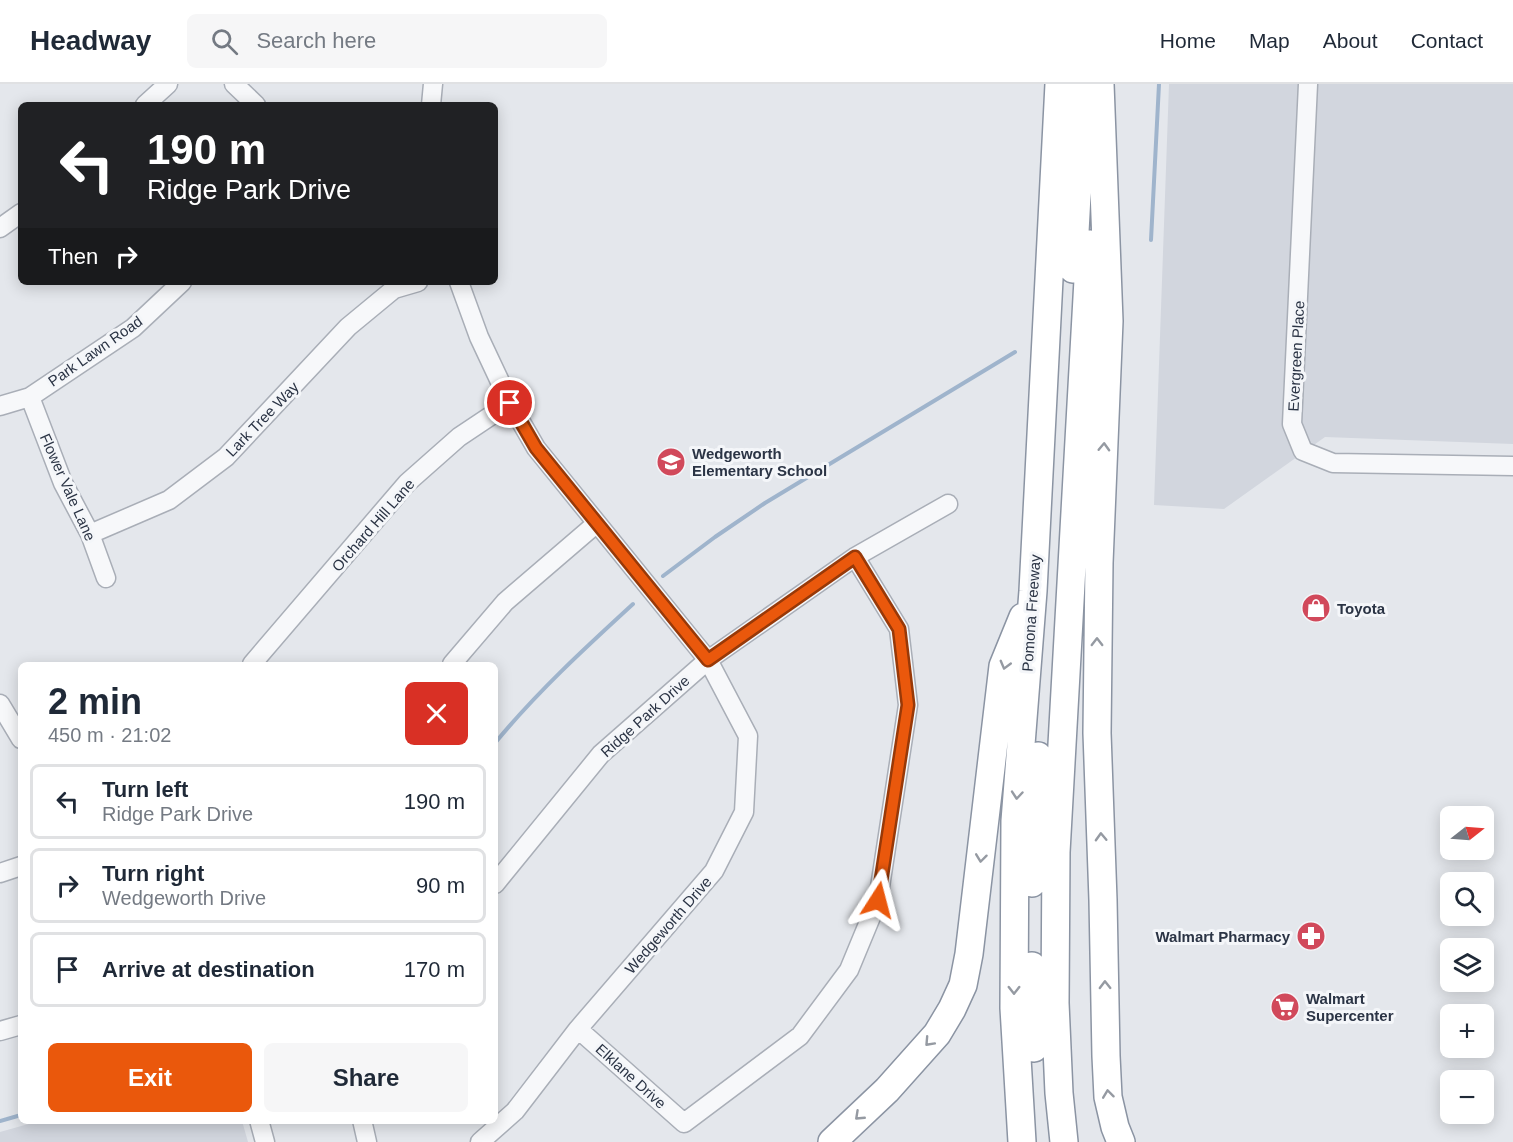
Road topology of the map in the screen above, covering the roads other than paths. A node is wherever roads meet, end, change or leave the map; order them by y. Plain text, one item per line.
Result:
1 (168, 84) edge
2 (234, 84) edge
3 (433, 84) edge
4 (1059, 84) edge
5 (1074, 84) edge
6 (1083, 84) edge
7 (1100, 84) edge
8 (1308, 84) edge
9 (148, 102) edge
10 (253, 102) edge
11 (431, 102) edge
12 (18, 215) edge
13 (0, 228) edge
14 (179, 285) edge
15 (408, 285) edge
16 (460, 285) edge
17 (30, 397) junction
18 (510, 403) junction
19 (0, 406) edge
20 (1513, 466) edge
21 (948, 504) dead end
22 (597, 523) junction
23 (90, 534) junction
24 (855, 557) junction
25 (106, 578) dead end
26 (1033, 591) junction
27 (708, 660) junction
28 (254, 662) edge
29 (454, 662) edge
30 (1, 709) edge
31 (18, 734) edge
32 (18, 867) edge
33 (0, 873) edge
34 (498, 880) edge
35 (18, 1026) edge
36 (578, 1029) junction
37 (0, 1031) edge
38 (1059, 1093) junction
39 (260, 1124) edge
40 (363, 1124) edge
41 (483, 1141) edge
42 (265, 1142) edge
43 (367, 1142) edge
44 (832, 1142) edge
45 (1022, 1142) edge
46 (1039, 1142) edge
47 (1047, 1142) edge
48 (1064, 1142) edge
49 (1075, 1142) edge
50 (1121, 1142) edge

1 - 9 street
2 - 10 street
3 - 11 street
4 - 26 highway, Pomona Freeway
5 - 46 highway
6 - 47 highway
7 - 38 highway
50 -> 7 highway
8 - 20 street, Evergreen Place
12 - 13 street
14 - 17 street, Park Lawn Road
15 - 23 street, Lark Tree Way
16 - 18 street, Wedgeworth Drive
17 - 19 street, Park Lawn Road
17 - 23 street, Flower Vale Lane
18 - 22 street, Wedgeworth Drive
18 - 28 street, Orchard Hill Lane
21 - 24 street, Ridge Park Drive
22 - 27 street, Wedgeworth Drive
22 - 29 street
23 - 25 street, Flower Vale Lane
24 - 27 street, Ridge Park Drive
24 - 36 street, Elklane Drive
26 -> 44 highway
26 -> 45 highway, Pomona Freeway
27 - 34 street, Ridge Park Drive
27 - 36 street, Wedgeworth Drive
30 - 31 street
32 - 33 street
35 - 37 street
36 - 41 street, Wedgeworth Drive
38 - 48 highway
38 - 49 highway
39 - 42 street
40 - 43 street

